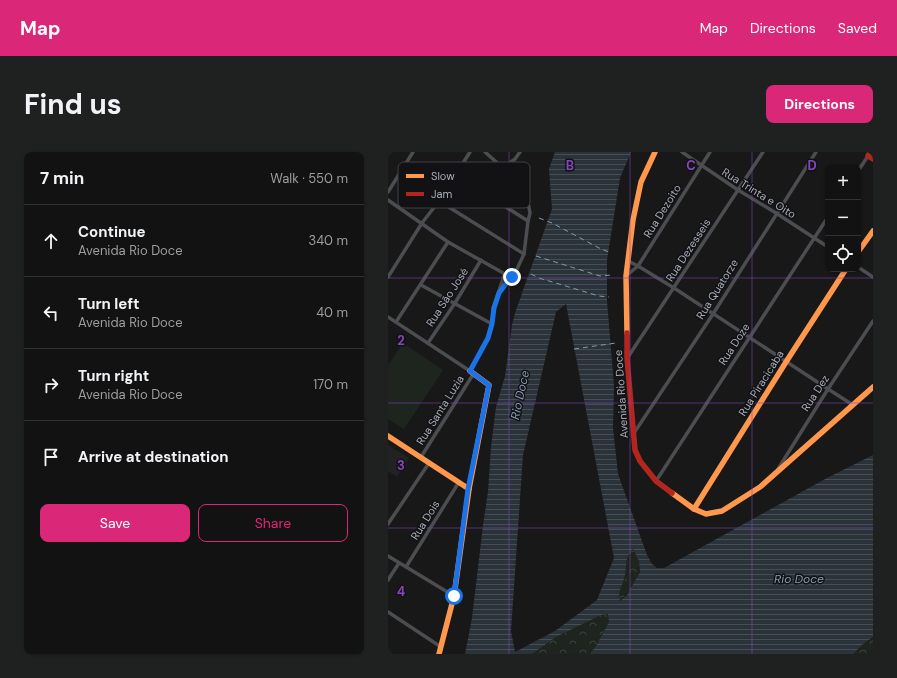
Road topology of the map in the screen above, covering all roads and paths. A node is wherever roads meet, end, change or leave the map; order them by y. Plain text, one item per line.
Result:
1 (413, 152) edge
2 (470, 152) edge
3 (485, 152) edge
4 (520, 152) edge
5 (656, 152) edge
6 (682, 152) edge
7 (710, 152) edge
8 (763, 152) edge
9 (816, 152) edge
10 (870, 156) edge
11 (407, 162) edge
12 (464, 162) edge
13 (496, 162) edge
14 (511, 162) edge
15 (701, 166) junction
16 (861, 167) edge
17 (398, 176) edge
18 (738, 190) junction
19 (388, 192) edge
20 (388, 200) edge
21 (398, 207) edge
22 (400, 208) edge
23 (434, 208) edge
24 (450, 208) edge
25 (508, 208) edge
26 (529, 208) edge
27 (776, 213) junction
28 (528, 221) junction
29 (825, 222) edge
30 (422, 223) junction
31 (873, 231) edge
32 (814, 238) junction
33 (448, 242) junction
34 (825, 245) edge
35 (861, 248) edge
36 (524, 254) junction
37 (481, 260) junction
38 (628, 261) junction
39 (638, 266) junction
40 (861, 269) edge
41 (844, 272) edge
42 (505, 275) junction
43 (626, 276) junction
44 (388, 277) edge
45 (512, 277) junction
46 (873, 277) edge
47 (508, 281) junction
48 (420, 285) junction
49 (674, 288) junction
50 (499, 293) junction
51 (455, 303) junction
52 (712, 314) junction
53 (388, 318) edge
54 (873, 321) edge
55 (396, 322) junction
56 (492, 324) junction
57 (750, 338) junction
58 (428, 343) junction
59 (627, 358) junction
60 (786, 362) junction
61 (472, 372) junction
62 (873, 387) edge
63 (828, 389) junction
64 (853, 405) junction
65 (633, 434) junction
66 (388, 436) edge
67 (421, 457) junction
68 (429, 463) junction
69 (774, 475) junction
70 (656, 481) junction
71 (459, 482) junction
72 (468, 489) junction
73 (694, 509) junction
74 (388, 524) edge
75 (388, 556) edge
76 (399, 563) junction
77 (406, 566) junction
78 (388, 580) edge
79 (454, 596) junction
80 (388, 612) edge
81 (441, 647) junction
82 (439, 654) edge

1 - 11 street
2 - 12 street
3 - 13 street
4 - 14 street
5 - 38 street, Avenida Rio Doce
6 - 15 street, Rua Trinta e Oito
7 - 15 street, Rua Dezoito
8 - 18 street, Rua Dezesseis
9 - 27 street, Rua Quatorze
10 - 16 street
15 - 18 street, Rua Trinta e Oito
15 - 39 street, Rua Dezoito
17 - 19 street
18 - 27 street, Rua Trinta e Oito
18 - 49 street, Rua Dezesseis
20 - 21 street
22 - 30 street
23 - 30 street
24 - 36 street
25 - 28 street
26 - 28 street
27 - 32 street, Rua Trinta e Oito
27 - 52 street, Rua Quatorze
28 - 36 street
29 - 32 street, Rua Doze
30 - 33 street
30 - 44 street
31 - 35 street
32 - 34 street, Rua Trinta e Oito
32 - 57 street, Rua Doze
33 - 37 street
33 - 48 street
36 - 45 street
37 - 42 street
37 - 51 street, Rua São José
38 - 39 street
38 - 43 street, Avenida Rio Doce
39 - 43 street, Rua Dezoito
39 - 49 street
40 - 46 street
41 - 60 street, Rua Piracicaba
42 - 45 street
42 - 47 street
42 - 50 street
43 - 59 street, Avenida Rio Doce
45 - 47 street
47 - 50 street
48 - 51 street
48 - 55 street
49 - 52 street
49 - 59 street, Rua Dezesseis
50 - 56 street
51 - 56 street
51 - 58 street, Rua São José
52 - 57 street
52 - 65 street, Rua Quatorze
53 - 55 street
54 - 63 street, Rua Dez
55 - 58 street
56 - 61 street
57 - 60 street
57 - 70 street, Rua Doze
58 - 61 street
59 - 65 street, Avenida Rio Doce
60 - 63 street
60 - 73 street, Rua Piracicaba
61 - 67 street, Rua Santa Luzia
61 - 72 street
62 - 64 street, Avenida Rio Doce
63 - 64 street
63 - 69 street, Rua Dez
64 - 69 street, Avenida Rio Doce
65 - 70 street, Avenida Rio Doce
66 - 67 street
67 - 68 street
68 - 71 street
68 - 74 street
69 - 73 street, Avenida Rio Doce
70 - 73 street, Avenida Rio Doce
71 - 72 street
71 - 77 street, Rua Dois
72 - 79 street
75 - 76 street
76 - 77 street
76 - 78 street
77 - 79 street
79 - 81 street
80 - 81 street
81 - 82 street

